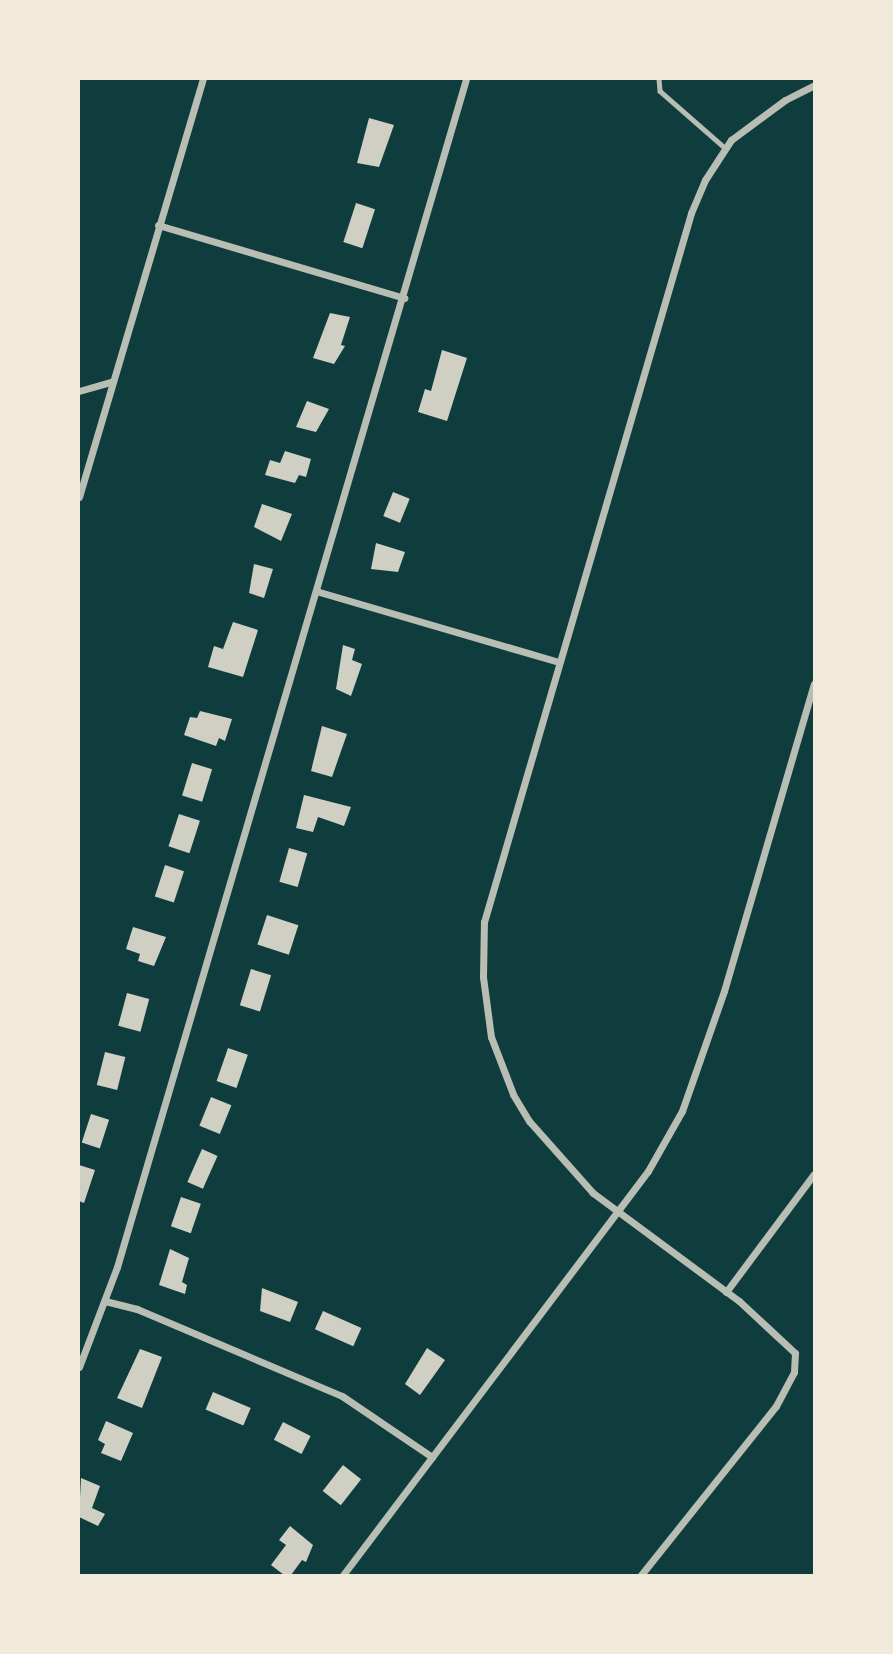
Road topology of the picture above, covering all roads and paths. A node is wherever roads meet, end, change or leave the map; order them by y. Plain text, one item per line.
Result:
1 (203, 79) edge
2 (466, 79) edge
3 (659, 79) edge
4 (814, 85) edge
5 (725, 148) junction
6 (158, 225) junction
7 (404, 298) junction
8 (113, 381) junction
9 (79, 391) edge
10 (79, 497) edge
11 (316, 591) junction
12 (559, 662) junction
13 (814, 684) edge
14 (814, 1174) edge
15 (618, 1211) junction
16 (726, 1292) junction
17 (105, 1301) junction
18 (79, 1367) edge
19 (432, 1457) junction
20 (343, 1575) edge
21 (641, 1575) edge

1 - 6 street
2 - 7 street
3 - 5 lane
4 - 5 street
5 - 12 street
6 - 7 street
6 - 8 street
7 - 11 street
8 - 9 street
8 - 10 street
11 - 12 street
11 - 17 street
12 - 15 street
13 - 15 street
14 - 16 street
15 - 16 street
15 - 19 street
16 - 21 street
17 - 18 street
17 - 19 street
19 - 20 street

